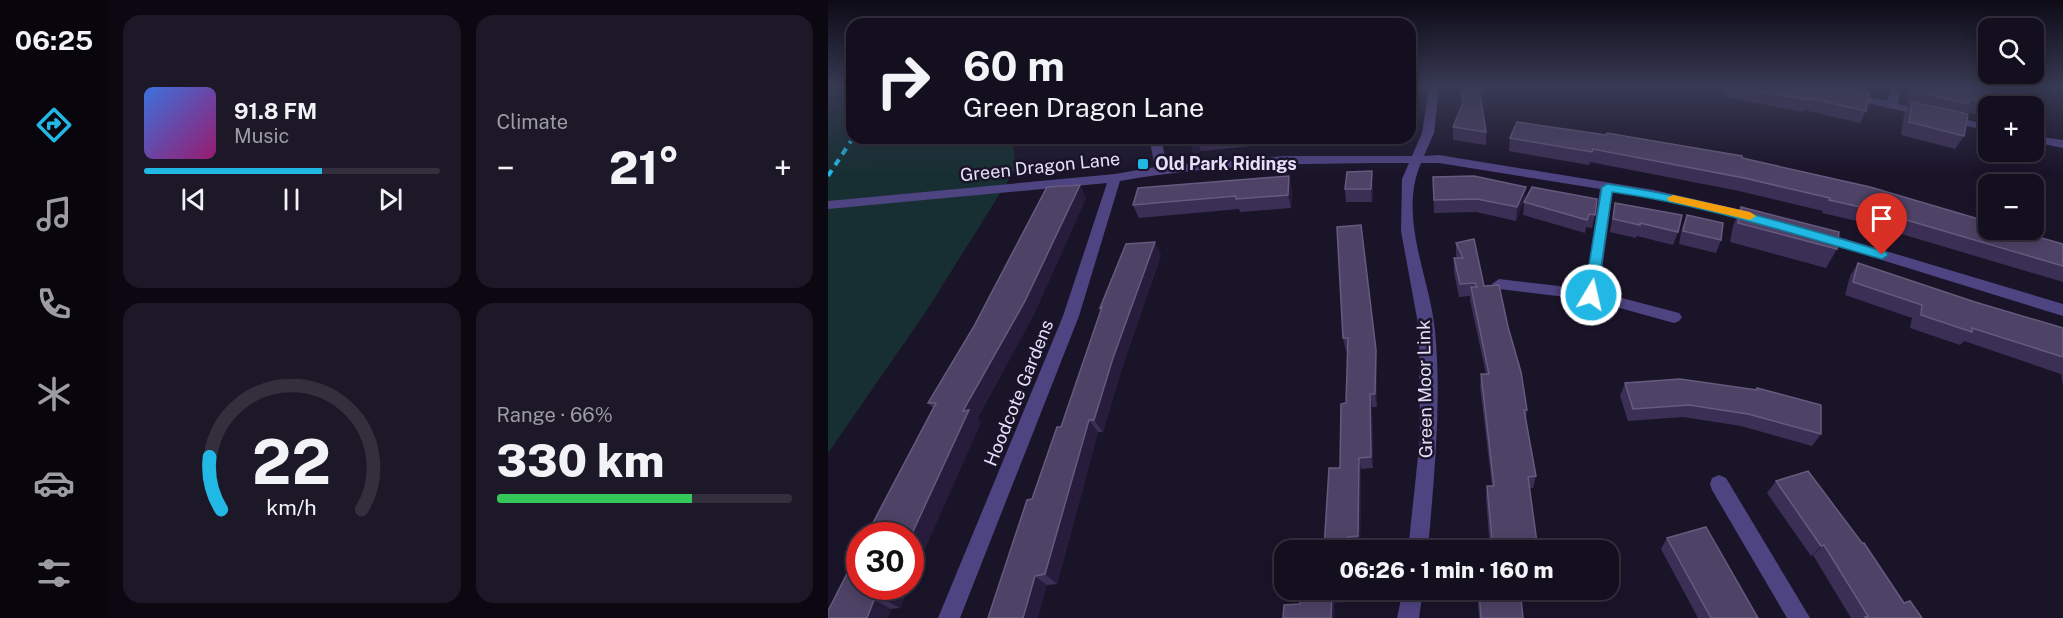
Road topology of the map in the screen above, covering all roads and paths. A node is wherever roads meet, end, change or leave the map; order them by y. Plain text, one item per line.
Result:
1 (1430, 116) edge
2 (1938, 116) edge
3 (1978, 125) edge
4 (2044, 141) edge
5 (1156, 144) edge
6 (2063, 144) edge
7 (1417, 158) junction
8 (1162, 170) junction
9 (1115, 178) junction
10 (1607, 187) junction
11 (828, 205) edge
12 (1768, 220) edge
13 (1803, 231) edge
14 (1499, 284) edge
15 (1591, 295) junction
16 (2063, 310) edge
17 (1674, 317) dead end
18 (1719, 484) dead end
19 (1419, 540) edge
20 (1411, 600) edge
21 (950, 618) edge
22 (1408, 618) edge
23 (1799, 618) edge

1 - 7 street
2 - 3 street
4 - 6 street
5 - 8 street
7 - 8 street, Green Dragon Lane
7 - 10 street, Green Dragon Lane
7 - 19 street, Green Moor Link
8 - 9 street, Green Dragon Lane
9 - 11 street, Green Dragon Lane
9 - 21 street, Hoodcote Gardens
10 - 12 street, Green Dragon Lane
10 - 15 street
13 - 16 street
14 - 15 street
15 - 17 street
18 - 23 street
20 - 22 street

